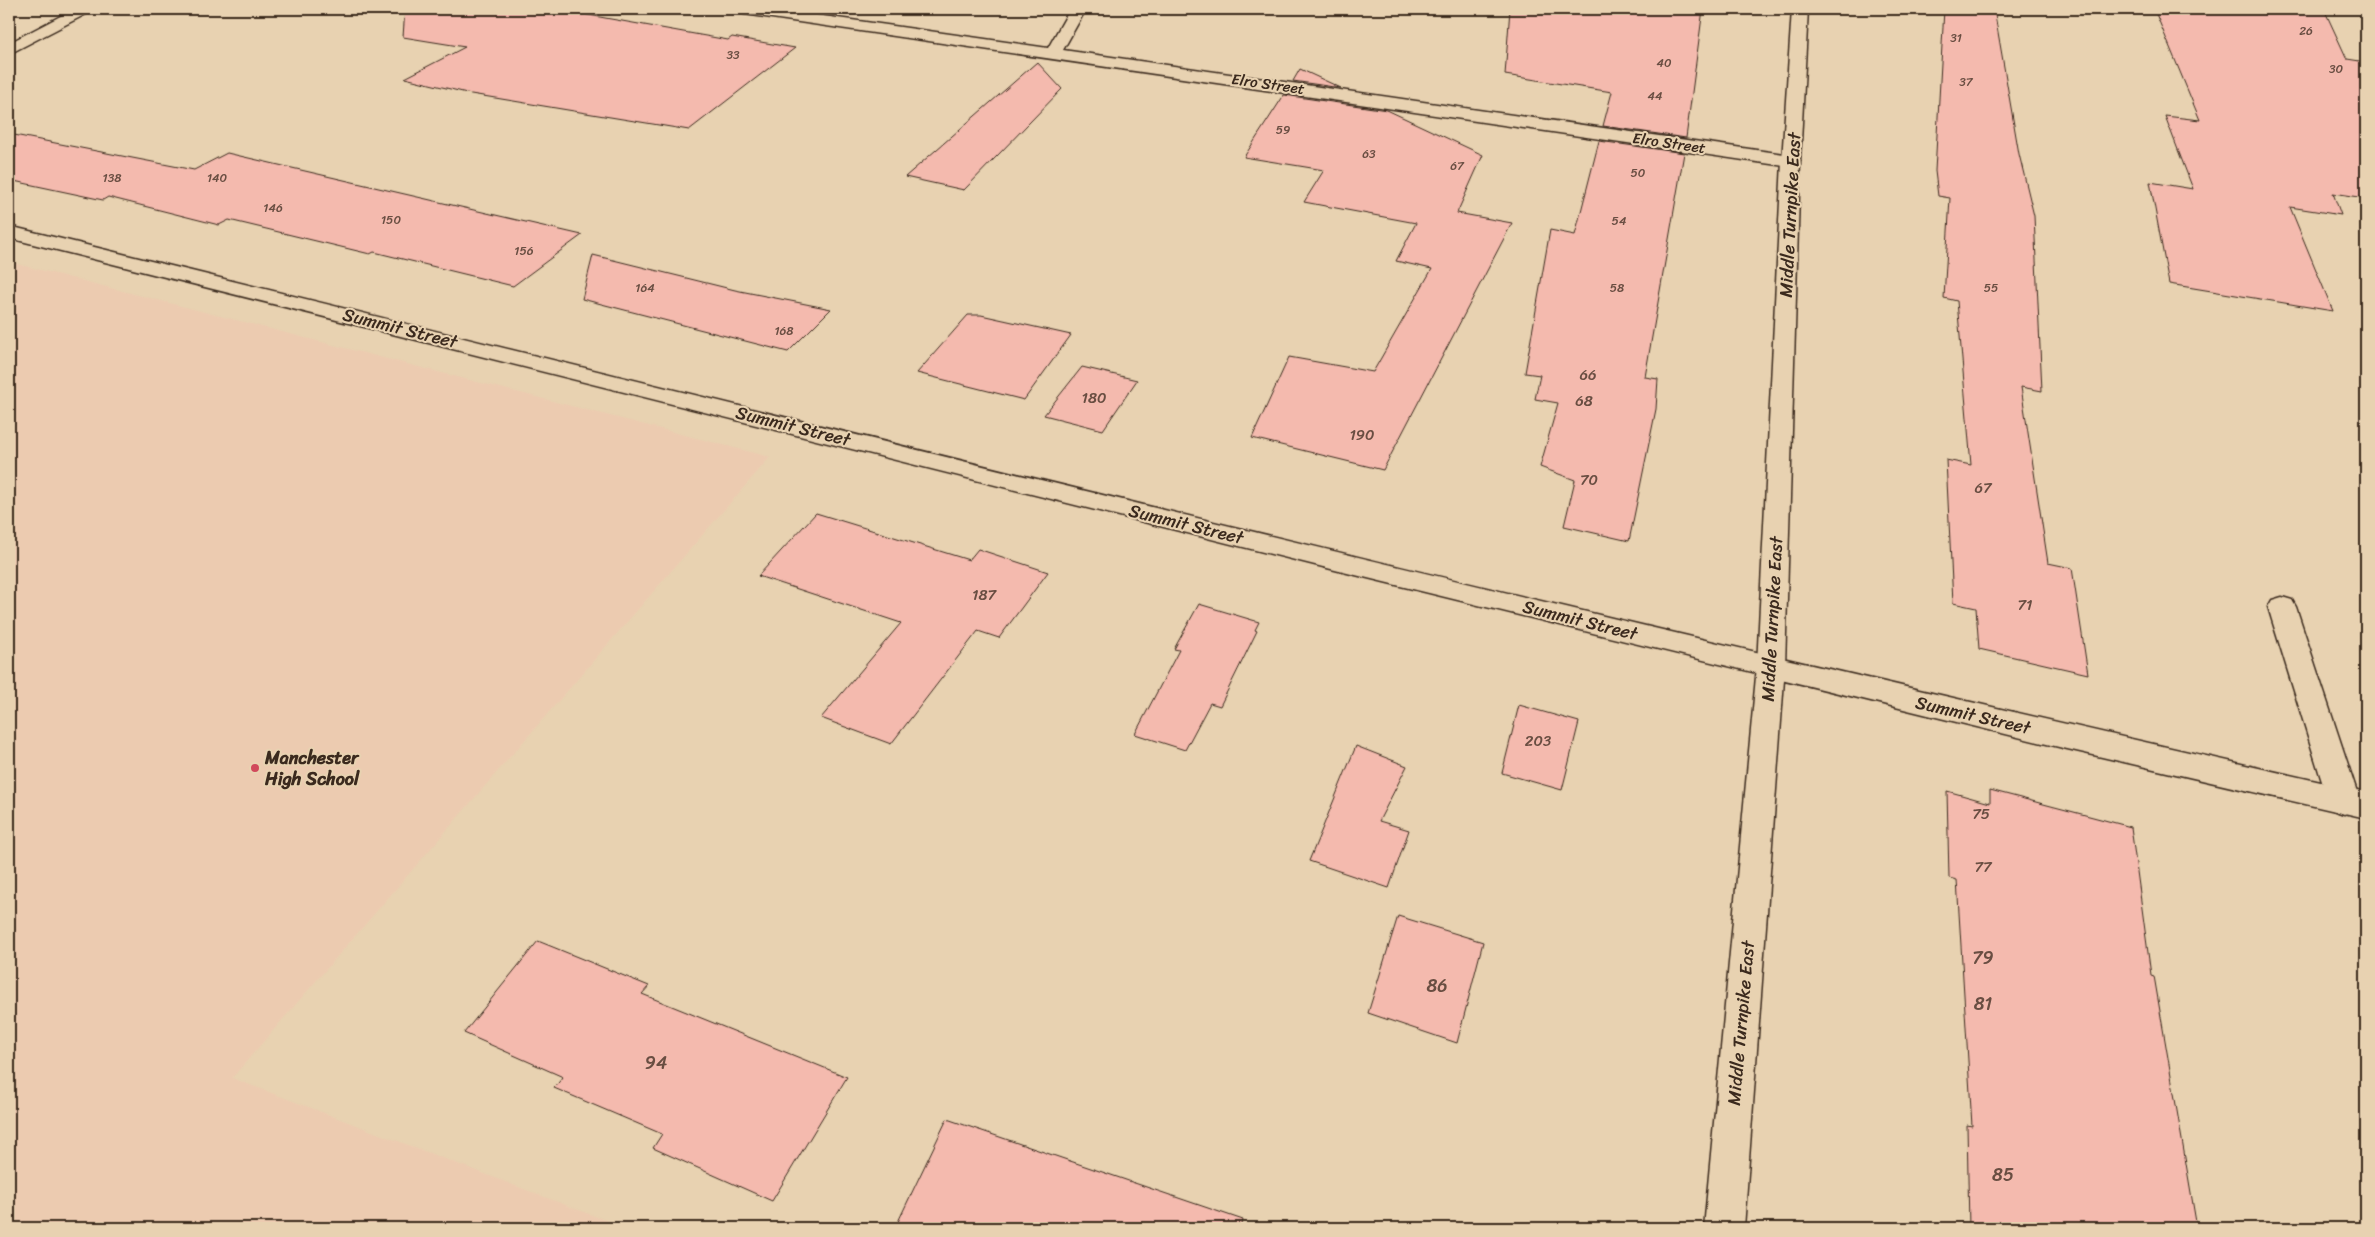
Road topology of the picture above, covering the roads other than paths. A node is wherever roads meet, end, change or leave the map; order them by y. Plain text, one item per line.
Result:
1 (85, 9) edge
2 (744, 9) edge
3 (1078, 9) edge
4 (1800, 9) edge
5 (9, 49) edge
6 (1054, 53) junction
7 (1791, 161) junction
8 (9, 232) edge
9 (2282, 607) dead end
10 (1771, 666) junction
11 (2355, 803) edge
12 (1724, 1228) edge

1 - 5 street
2 - 6 street, Elro Street
3 - 6 street
4 - 7 street, Middle Turnpike East
6 - 7 street, Elro Street
7 - 10 street, Middle Turnpike East
8 - 10 street, Summit Street
9 - 11 street
10 - 11 street, Summit Street
10 - 12 street, Middle Turnpike East

